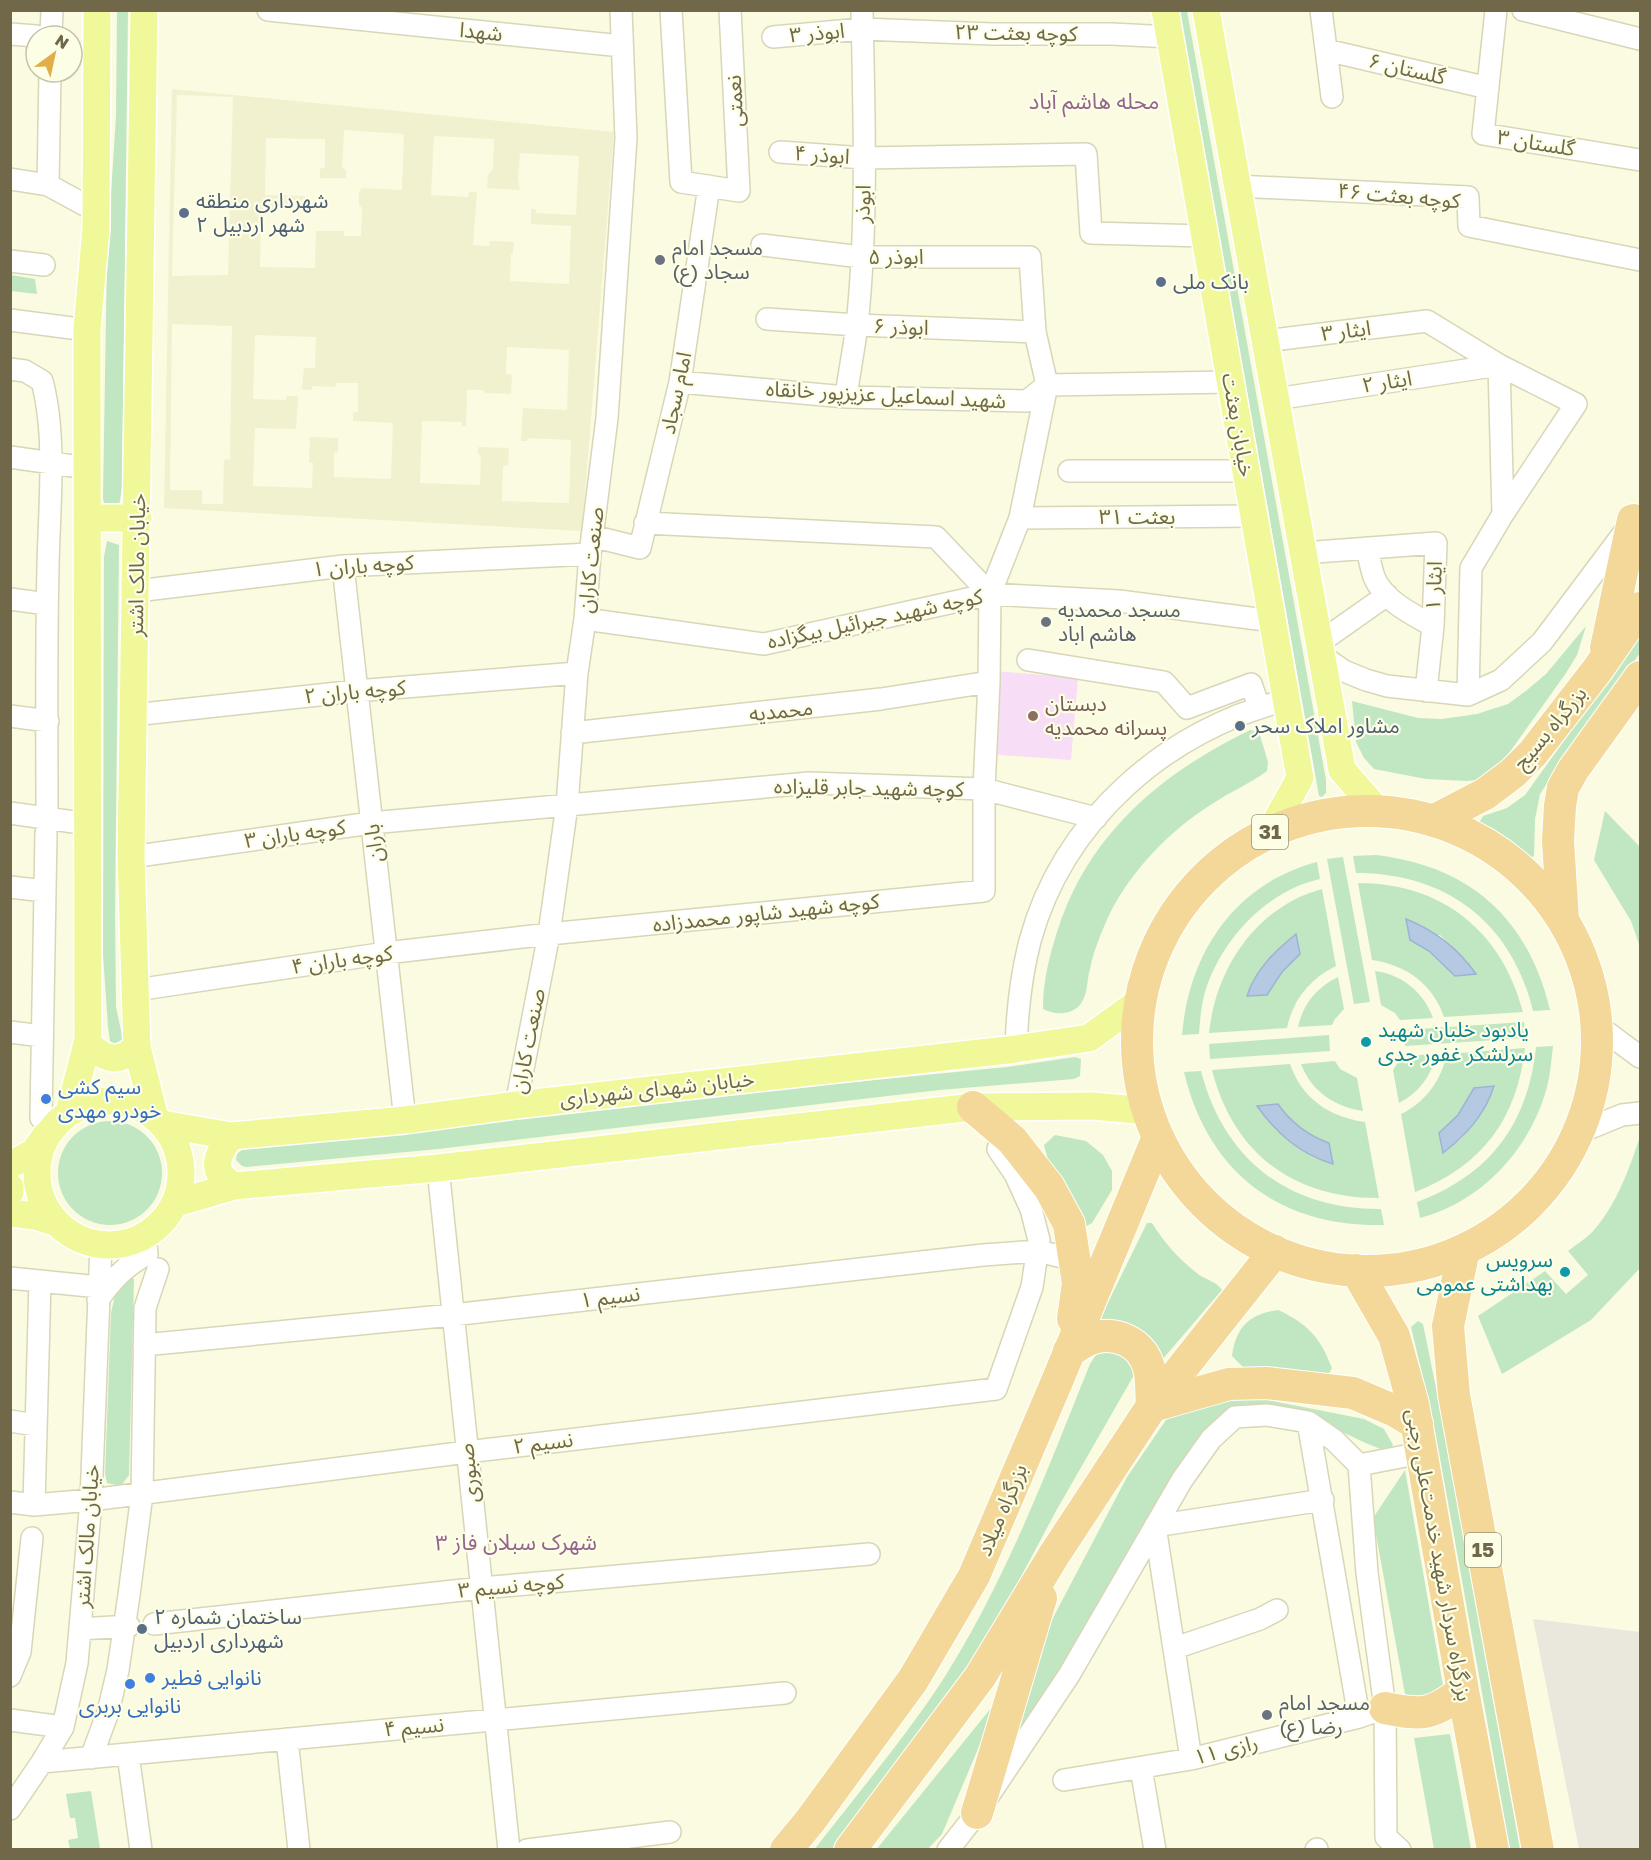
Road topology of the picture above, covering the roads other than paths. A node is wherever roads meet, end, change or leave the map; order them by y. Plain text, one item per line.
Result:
1 (97, 10) edge
2 (144, 10) edge
3 (268, 10) edge
4 (621, 10) edge
5 (671, 10) edge
6 (730, 10) edge
7 (1165, 10) edge
8 (1206, 10) edge
9 (1321, 10) edge
10 (1496, 10) edge
11 (1523, 10) edge
12 (862, 20) edge
13 (772, 37) dead end
14 (1170, 37) junction
15 (1641, 39) edge
16 (622, 46) junction
17 (1326, 50) junction
18 (50, 84) edge
19 (1488, 88) junction
20 (1332, 97) dead end
21 (780, 152) dead end
22 (864, 158) junction
23 (1641, 160) edge
24 (10, 179) edge
25 (48, 185) junction
26 (709, 186) junction
27 (1237, 186) junction
28 (96, 211) junction
29 (1205, 236) junction
30 (762, 245) dead end
31 (861, 257) junction
32 (1641, 260) edge
33 (10, 261) edge
34 (44, 265) dead end
35 (766, 319) dead end
36 (10, 320) edge
37 (856, 325) junction
38 (87, 330) junction
39 (1035, 332) junction
40 (1265, 341) junction
41 (1499, 365) junction
42 (10, 369) edge
43 (680, 382) junction
44 (1231, 382) junction
45 (1047, 385) junction
46 (846, 397) junction
47 (1275, 399) junction
48 (10, 458) edge
49 (50, 462) junction
50 (87, 468) junction
51 (1069, 471) dead end
52 (1246, 471) junction
53 (1503, 514) junction
54 (1637, 515) edge
55 (1254, 516) junction
56 (87, 518) junction
57 (138, 518) junction
58 (1020, 518) junction
59 (645, 523) junction
60 (591, 545) junction
61 (1367, 548) junction
62 (1303, 553) junction
63 (344, 566) junction
64 (136, 591) junction
65 (990, 594) junction
66 (1387, 595) junction
67 (10, 599) edge
68 (47, 604) junction
69 (1641, 608) edge
70 (585, 619) junction
71 (1273, 621) junction
72 (1433, 626) junction
73 (1320, 649) junction
74 (1028, 660) dead end
75 (1604, 662) junction
76 (577, 673) junction
77 (1641, 677) edge
78 (989, 682) junction
79 (1426, 691) junction
80 (356, 692) junction
81 (1468, 694) junction
82 (1287, 700) junction
83 (1259, 707) junction
84 (134, 714) junction
85 (10, 717) edge
86 (48, 721) junction
87 (572, 733) junction
88 (984, 789) junction
89 (567, 805) junction
90 (1378, 811) junction
91 (10, 813) edge
92 (1096, 818) junction
93 (1433, 821) junction
94 (371, 822) junction
95 (88, 824) junction
96 (47, 825) junction
97 (1270, 832) junction
98 (131, 857) junction
99 (10, 887) edge
100 (45, 891) junction
101 (1563, 920) junction
102 (549, 934) junction
103 (386, 953) junction
104 (136, 990) junction
105 (1140, 1001) junction
106 (1597, 1025) junction
107 (10, 1032) edge
108 (42, 1036) junction
109 (88, 1044) junction
110 (137, 1047) junction
111 (1016, 1049) junction
112 (1641, 1057) edge
113 (516, 1105) junction
114 (973, 1107) junction
115 (1641, 1113) edge
116 (54, 1120) junction
117 (405, 1120) junction
118 (159, 1121) junction
119 (1153, 1124) junction
120 (1578, 1133) junction
121 (231, 1136) junction
122 (998, 1149) dead end
123 (10, 1165) edge
124 (438, 1168) junction
125 (10, 1186) edge
126 (234, 1186) junction
127 (10, 1192) edge
128 (176, 1203) junction
129 (10, 1214) edge
130 (57, 1223) junction
131 (146, 1236) junction
132 (101, 1245) junction
133 (1464, 1250) junction
134 (1038, 1251) junction
135 (1275, 1251) junction
136 (1075, 1260) junction
137 (158, 1269) dead end
138 (1356, 1270) junction
139 (10, 1278) edge
140 (40, 1281) junction
141 (99, 1293) junction
142 (452, 1315) junction
143 (144, 1345) junction
144 (1070, 1351) junction
145 (1152, 1406) junction
146 (10, 1421) edge
147 (1308, 1422) junction
148 (36, 1425) junction
149 (1419, 1438) junction
150 (467, 1452) junction
151 (1359, 1465) junction
152 (142, 1494) junction
153 (91, 1500) junction
154 (1323, 1500) junction
155 (10, 1502) edge
156 (34, 1505) junction
157 (1155, 1526) junction
158 (32, 1538) dead end
159 (869, 1554) dead end
160 (1053, 1556) junction
161 (481, 1588) junction
162 (18, 1591) edge
163 (1277, 1610) dead end
164 (154, 1624) dead end
165 (127, 1626) junction
166 (80, 1629) junction
167 (1175, 1648) junction
168 (10, 1676) edge
169 (1462, 1690) junction
170 (785, 1693) dead end
171 (1372, 1712) junction
172 (10, 1720) edge
173 (496, 1720) junction
174 (63, 1727) junction
175 (287, 1739) junction
176 (128, 1754) junction
177 (91, 1758) junction
178 (1191, 1759) junction
179 (42, 1762) junction
180 (1141, 1768) junction
181 (1064, 1780) dead end
182 (10, 1809) edge
183 (977, 1813) junction
184 (670, 1832) dead end
185 (1392, 1845) edge
186 (141, 1850) edge
187 (299, 1850) edge
188 (509, 1850) edge
189 (527, 1850) edge
190 (786, 1850) edge
191 (850, 1850) edge
192 (948, 1850) edge
193 (1155, 1850) edge
194 (1493, 1850) edge
195 (1538, 1850) edge

1 - 28 main road
2 - 57 main road, خیابان مالک اشتر
3 - 16 street, شهدا
4 - 16 street, صنعت کاران
5 - 26 street
6 - 26 street, نعمتی
7 - 14 main road, خیابان بعثت
8 - 27 main road, خیابان بعثت
9 - 17 street
10 - 19 street, گلستان ۳
11 - 15 street
12 - 13 street, ابوذر ۳
12 - 14 street, کوچه بعثت ۲۳
12 - 22 street, ابوذر
14 - 29 main road, خیابان بعثت
16 - 60 street, صنعت کاران
17 - 19 street, گلستان ۶
17 - 20 street
18 - 25 street
19 - 23 street, گلستان ۳
21 - 22 street, ابوذر ۴
22 - 29 street, ابوذر ۴
22 - 31 street, ابوذر
24 - 25 street
25 - 28 street
26 - 43 street, امام سجاد
27 - 32 street, کوچه بعثت ۴۶
27 - 40 main road, خیابان بعثت
28 - 38 main road
29 - 44 main road, خیابان بعثت
30 - 31 street, ابوذر ۵
31 - 37 street, ابوذر
31 - 39 street, ابوذر ۵
33 - 34 street
35 - 37 street, ابوذر ۶
36 - 38 street
37 - 39 street, ابوذر ۶
37 - 46 street, ابوذر
38 - 50 main road
39 - 45 street
40 - 41 street, ایثار ۳
40 - 47 main road, خیابان بعثت
41 - 47 street, ایثار ۲
41 - 53 street
41 - 53 street
42 - 49 street
43 - 46 street, شهید اسماعیل عزیزپور خانقاه
43 - 59 street, امام سجاد
44 - 45 street
44 - 52 main road, خیابان بعثت
45 - 46 street, شهید اسماعیل عزیزپور خانقاه
45 - 58 street
47 - 62 main road, خیابان بعثت
48 - 49 street
49 - 50 street
49 - 68 street
50 - 56 main road
51 - 52 street
52 - 55 main road, خیابان بعثت
53 - 81 street
54 - 75 highway
54 - 81 street
55 - 58 street, بعثت ۳۱
55 - 71 main road, خیابان بعثت
56 - 57 main road
56 - 95 main road
57 - 64 main road, خیابان مالک اشتر
58 - 65 street
59 - 60 street, امام سجاد
59 - 65 street
60 - 63 street, کوچه باران ۱
60 - 70 street, صنعت کاران
61 - 62 street, ایثار ۱
61 - 66 street, ایثار ۱
61 - 72 street, ایثار ۱
62 - 73 main road, خیابان بعثت
63 - 64 street, کوچه باران ۱
63 - 80 street, باران
64 - 84 main road, خیابان مالک اشتر
65 - 70 street, کوچه شهید جبرائیل بیگزاده
65 - 71 street, کوچه شهید جبرائیل بیگزاده
65 - 78 street
66 - 72 street, ایثار ۱
66 - 73 street
67 - 68 street
68 - 86 street
69 - 75 highway, بزرگراه بسیج
70 - 76 street, صنعت کاران
71 - 82 main road, خیابان بعثت
72 - 79 street, ایثار ۱
73 - 79 street
73 - 90 main road, خیابان بعثت
74 - 83 street
75 - 93 highway, بزرگراه بسیج
76 - 80 street, کوچه باران ۲
76 - 87 street, صنعت کاران
77 - 101 highway, بزرگراه بسیج / 31
78 - 87 street, محمدیه
78 - 88 street
79 - 81 street
80 - 84 street, کوچه باران ۲
80 - 94 street, باران
82 - 83 street
82 - 97 main road, خیابان بعثت
83 - 92 street
84 - 98 main road, خیابان مالک اشتر
85 - 86 street
86 - 96 street
87 - 89 street, صنعت کاران
88 - 89 street, کوچه شهید جابر قلیزاده
88 - 92 street, کوچه شهید جابر قلیزاده
88 - 102 street, کوچه شهید شاپور محمدزاده
89 - 94 street, کوچه باران ۳
89 - 102 street, صنعت کاران
90 - 93 highway, 31
90 - 97 highway, 31
91 - 96 street
92 - 111 street
93 - 101 highway, 31
94 - 98 street, کوچه باران ۳
94 - 103 street, باران
95 - 96 street
95 - 109 main road
96 - 100 street
97 - 105 highway, 31
98 - 104 main road, خیابان مالک اشتر
99 - 100 street
100 - 108 street
101 - 106 highway, 31
102 - 103 street, کوچه باران ۴
102 - 113 street, صنعت کاران
103 - 104 street, کوچه باران ۴
103 - 117 street, باران
104 - 110 main road, خیابان مالک اشتر
105 - 111 main road, خیابان شهدای شهرداری
105 - 119 highway, 31
106 - 112 street
106 - 120 highway, 31
107 - 108 street
108 - 116 street
109 - 110 main road
109 - 116 main road
110 - 118 main road, خیابان مالک اشتر
111 - 113 main road, خیابان شهدای شهرداری
113 - 117 main road, خیابان شهدای شهرداری
114 - 119 main road
114 - 124 main road
114 - 136 highway
115 - 120 street
116 - 118 main road
116 - 123 main road
116 - 130 main road
117 - 121 main road, خیابان شهدای شهرداری
118 - 121 main road, خیابان شهدای شهرداری
118 - 128 main road
119 - 135 highway, 31
119 - 144 highway, بزرگراه میلاد
120 - 133 highway, 31
121 - 126 main road
122 - 134 street
124 - 126 main road
124 - 142 street, صبوری
125 - 127 main road
126 - 128 main road
128 - 131 main road
129 - 130 main road
130 - 132 main road
131 - 132 main road
131 - 141 street
132 - 141 street, خیابان مالک اشتر
133 - 138 highway, 31
133 - 195 highway, بزرگراه سردار شهید خدمت‌علی رجبی / 15
134 - 136 street, نسیم ۱
134 - 142 street, نسیم ۱
134 - 150 street, نسیم ۲
135 - 138 highway, 31
135 - 145 highway
136 - 144 highway
137 - 143 street
138 - 149 highway, بزرگراه سردار شهید خدمت‌علی رجبی / 15
139 - 140 street
140 - 141 street
140 - 148 street
141 - 153 street, خیابان مالک اشتر
142 - 143 street, نسیم ۱
142 - 150 street, صبوری
143 - 152 street
144 - 145 highway
144 - 190 highway, بزرگراه میلاد
145 - 149 highway
145 - 160 highway
146 - 148 street
147 - 151 street
147 - 154 street
147 - 157 street
148 - 156 street
149 - 151 street
149 - 169 highway, بزرگراه سردار شهید خدمت‌علی رجبی / 15
150 - 152 street, نسیم ۲
150 - 161 street, صبوری
151 - 171 street
152 - 153 street, نسیم ۲
152 - 165 street
153 - 156 street, نسیم ۲
153 - 166 street, خیابان مالک اشتر
154 - 157 street
154 - 171 street
155 - 156 street, نسیم ۲
157 - 167 street
157 - 183 street
158 - 162 street
159 - 161 street, کوچه نسیم ۳
160 - 183 highway
160 - 191 highway
161 - 164 street, کوچه نسیم ۳
161 - 173 street, صبوری
162 - 168 street
163 - 167 street
165 - 166 street
165 - 177 street
166 - 174 street, خیابان مالک اشتر
167 - 178 street
169 - 171 highway
169 - 194 highway, بزرگراه سردار شهید خدمت‌علی رجبی / 15
170 - 173 street, نسیم ۴
171 - 178 street, رازی ۱۱
171 - 185 street
172 - 174 street
173 - 175 street, نسیم ۴
173 - 188 street, صبوری
174 - 179 street, خیابان مالک اشتر
175 - 176 street, نسیم ۴
175 - 187 street
176 - 177 street, نسیم ۴
176 - 186 street
177 - 179 street, نسیم ۴
178 - 180 street, رازی ۱۱
179 - 182 street, خیابان مالک اشتر
180 - 181 street, رازی ۱۱
180 - 193 street
183 - 192 street
184 - 189 street

